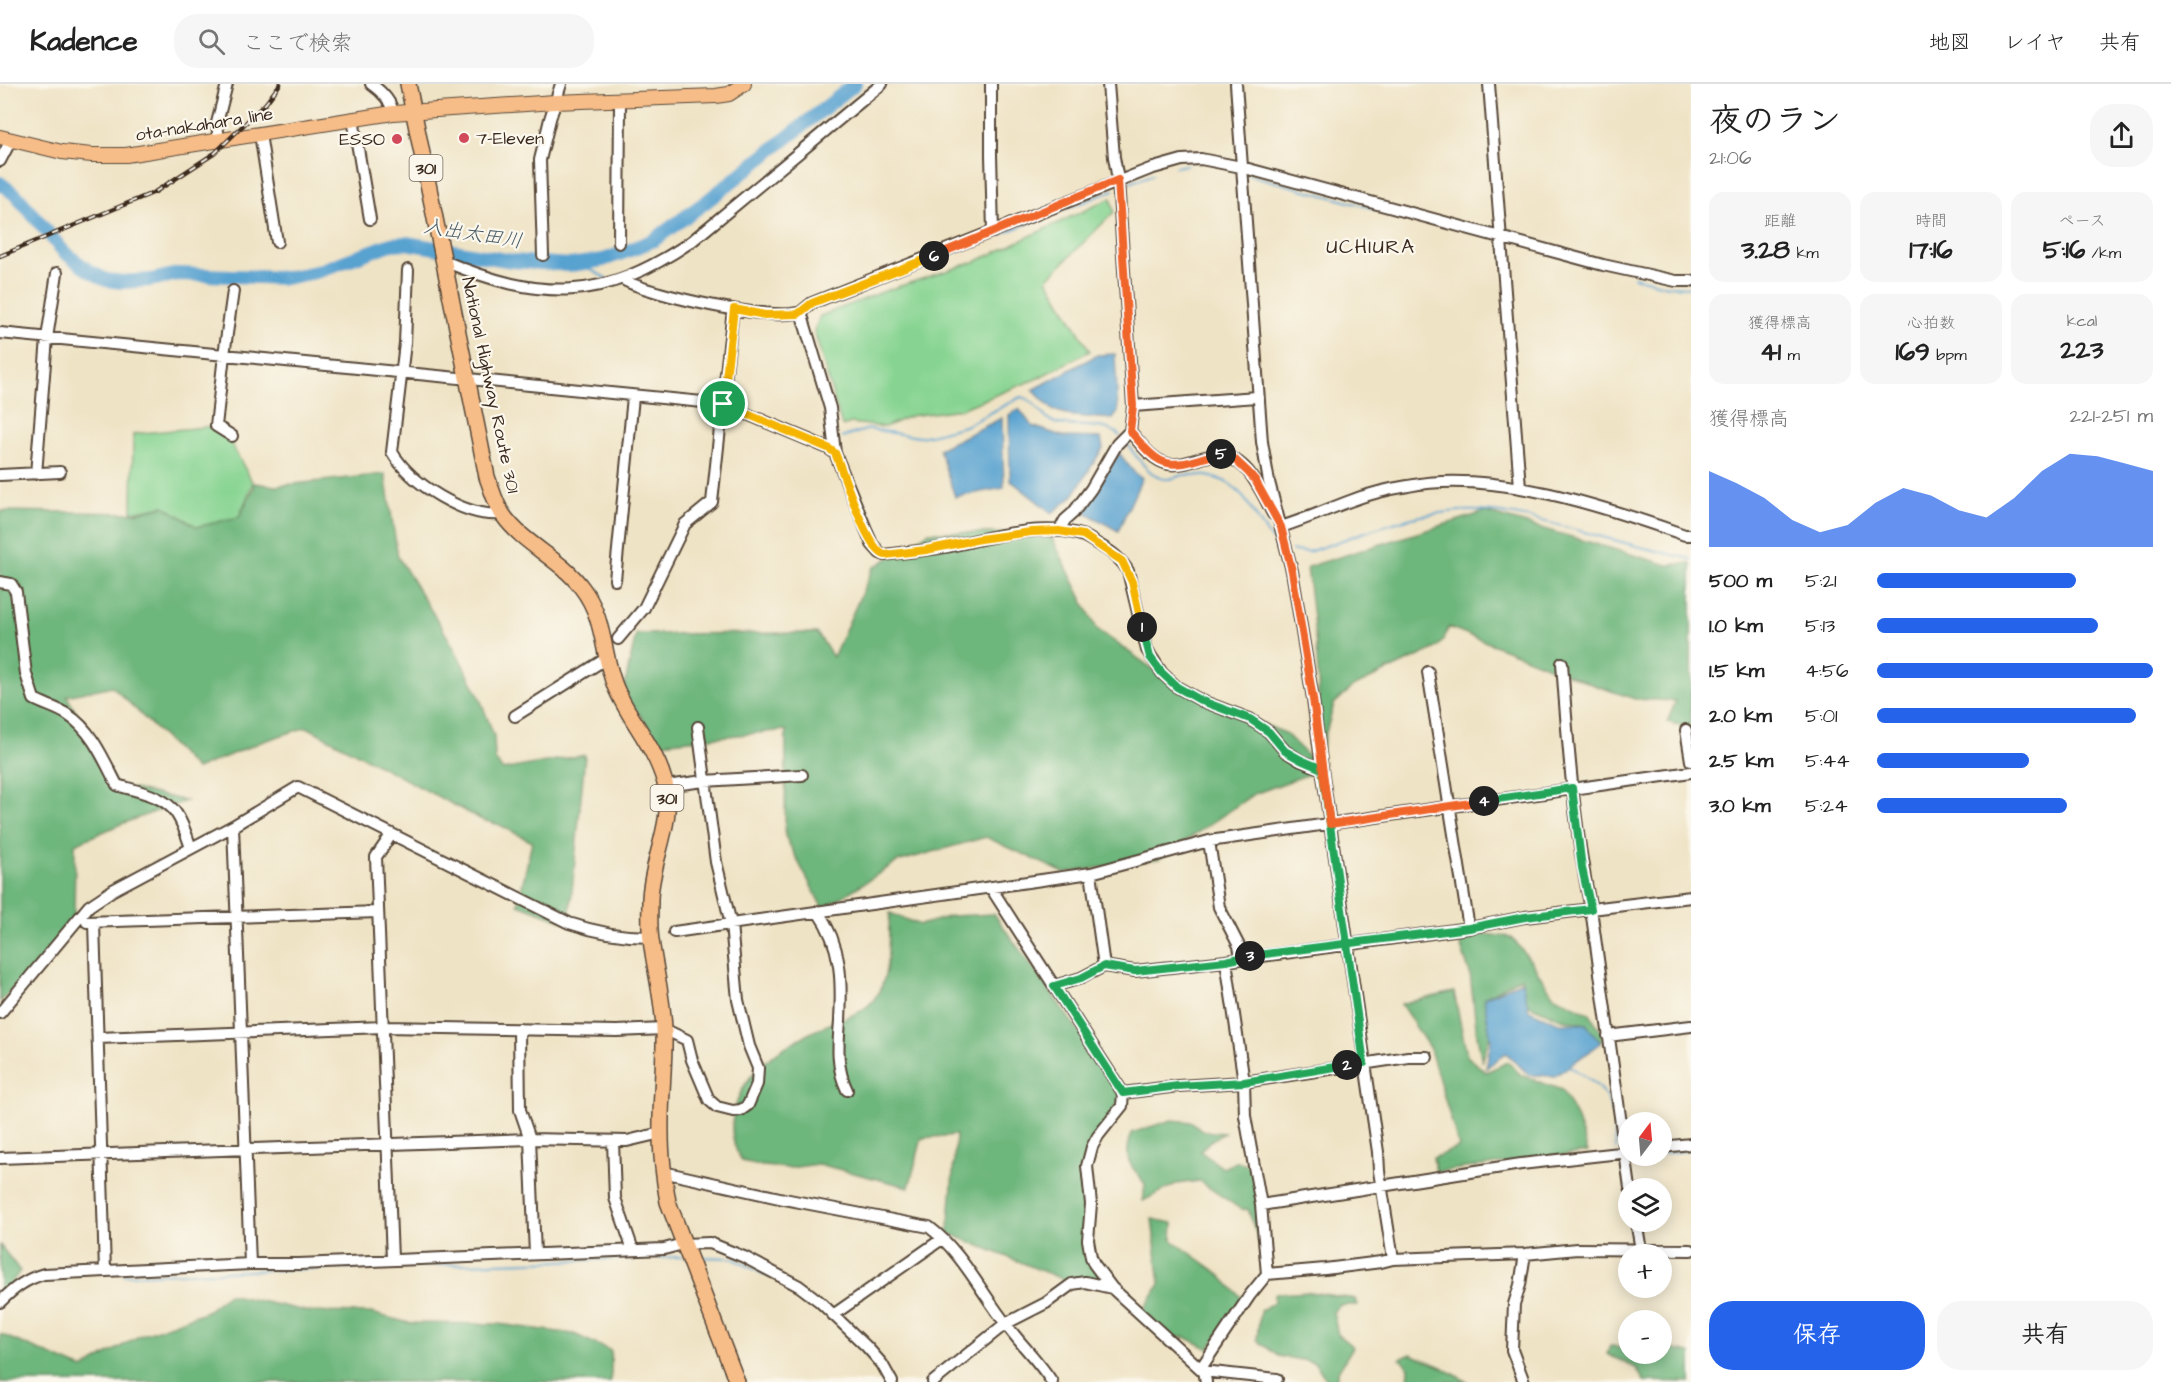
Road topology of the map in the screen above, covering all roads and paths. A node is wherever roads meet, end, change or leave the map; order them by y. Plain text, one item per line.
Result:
1 (227, 84) edge
2 (371, 84) edge
3 (408, 84) edge
4 (561, 84) edge
5 (744, 84) edge
6 (882, 84) edge
7 (991, 84) edge
8 (1108, 84) edge
9 (1236, 84) edge
10 (1489, 84) edge
11 (620, 101) junction
12 (555, 102) junction
13 (415, 112) junction
14 (393, 113) junction
15 (353, 119) junction
16 (260, 134) junction
17 (5, 138) edge
18 (219, 141) junction
19 (0, 161) edge
20 (1241, 167) junction
21 (1118, 180) junction
22 (370, 219) dead end
23 (993, 232) junction
24 (1501, 240) junction
25 (277, 242) dead end
26 (619, 243) dead end
27 (543, 255) dead end
28 (444, 261) junction
29 (408, 270) dead end
30 (57, 273) dead end
31 (624, 280) junction
32 (1691, 282) edge
33 (233, 291) dead end
34 (734, 309) junction
35 (801, 312) junction
36 (0, 333) edge
37 (47, 338) junction
38 (224, 355) junction
39 (400, 372) junction
40 (468, 379) junction
41 (633, 397) junction
42 (1257, 397) junction
43 (723, 404) junction
44 (1133, 406) junction
45 (1130, 431) junction
46 (232, 436) dead end
47 (835, 453) junction
48 (60, 472) dead end
49 (36, 474) junction
50 (0, 475) edge
51 (1520, 488) junction
52 (502, 514) junction
53 (1281, 527) junction
54 (1059, 531) junction
55 (1691, 535) edge
56 (615, 580) dead end
57 (0, 582) edge
58 (618, 639) dead end
59 (607, 658) junction
60 (1562, 663) dead end
61 (1428, 672) dead end
62 (514, 716) dead end
63 (698, 727) dead end
64 (1686, 730) dead end
65 (1691, 761) edge
66 (1322, 769) junction
67 (1691, 772) edge
68 (802, 775) dead end
69 (704, 781) junction
70 (666, 786) junction
71 (1572, 788) junction
72 (1450, 806) junction
73 (1330, 824) junction
74 (233, 826) junction
75 (391, 834) junction
76 (1209, 841) junction
77 (191, 848) junction
78 (1091, 873) junction
79 (991, 888) junction
80 (1691, 897) edge
81 (1591, 909) junction
82 (378, 912) junction
83 (818, 912) junction
84 (236, 917) junction
85 (75, 921) junction
86 (94, 923) junction
87 (731, 924) junction
88 (1469, 928) junction
89 (674, 932) dead end
90 (650, 937) junction
91 (1347, 943) junction
92 (1240, 957) junction
93 (1226, 961) junction
94 (1104, 966) junction
95 (1054, 986) junction
96 (0, 1013) edge
97 (1691, 1026) edge
98 (382, 1027) junction
99 (519, 1029) junction
100 (664, 1029) junction
101 (240, 1033) junction
102 (1608, 1036) junction
103 (98, 1038) junction
104 (1427, 1057) dead end
105 (1364, 1063) junction
106 (1244, 1082) junction
107 (847, 1090) dead end
108 (1123, 1093) junction
109 (1618, 1115) edge
110 (661, 1133) junction
111 (530, 1139) junction
112 (613, 1141) junction
113 (387, 1144) junction
114 (1691, 1144) edge
115 (1672, 1146) edge
116 (245, 1150) junction
117 (102, 1155) junction
118 (1618, 1155) edge
119 (0, 1158) edge
120 (663, 1172) junction
121 (1382, 1186) junction
122 (1261, 1205) junction
123 (942, 1239) junction
124 (684, 1244) junction
125 (633, 1250) junction
126 (1618, 1250) edge
127 (1672, 1250) edge
128 (1691, 1250) edge
129 (535, 1254) junction
130 (1525, 1254) junction
131 (392, 1259) junction
132 (1393, 1259) junction
133 (250, 1264) junction
134 (105, 1271) junction
135 (1268, 1274) junction
136 (1112, 1288) junction
137 (0, 1302) edge
138 (833, 1315) junction
139 (1005, 1324) junction
140 (1204, 1377) edge
141 (1277, 1379) dead end
142 (737, 1382) edge
143 (892, 1382) edge
144 (933, 1382) edge
145 (1052, 1382) edge
146 (1524, 1382) edge

1 - 18 street
2 - 14 street
3 - 13 highway, National Highway Route 301 / 301
4 - 12 street
5 - 11 main road, ota-nakahara line
6 - 31 street
7 - 23 street
8 - 21 street
9 - 20 street
10 - 24 street
11 - 12 main road, ota-nakahara line
11 - 26 street
12 - 13 main road, ota-nakahara line
12 - 27 street
13 - 14 main road, ota-nakahara line
13 - 28 highway, National Highway Route 301 / 301
14 - 15 main road, ota-nakahara line
15 - 16 main road, ota-nakahara line
15 - 22 street
16 - 18 main road, ota-nakahara line
16 - 25 street
17 - 18 main road, ota-nakahara line
17 - 19 street
20 - 21 street
20 - 24 street
20 - 42 street
21 - 23 street
21 - 44 street
23 - 35 street
24 - 32 street
24 - 51 street
28 - 31 street
28 - 40 highway, National Highway Route 301 / 301
29 - 39 street
30 - 37 street
31 - 34 street
33 - 38 street
34 - 35 street
34 - 43 street
35 - 47 street
36 - 37 street
37 - 38 street
37 - 49 street
38 - 39 street
38 - 46 street
39 - 40 street
39 - 52 street
40 - 41 street
40 - 52 highway, National Highway Route 301 / 301
41 - 43 street
41 - 56 street
42 - 44 street
42 - 53 street
43 - 47 street
43 - 58 street
44 - 45 street
45 - 53 street
45 - 54 street
47 - 54 street
48 - 49 street
49 - 50 street
51 - 53 street
51 - 55 street
52 - 59 highway, National Highway Route 301 / 301
53 - 66 street
54 - 66 street
57 - 77 street
59 - 62 street
59 - 70 highway, National Highway Route 301 / 301
60 - 71 street
61 - 72 street
63 - 69 street
64 - 65 street
66 - 73 street
67 - 71 street
68 - 69 street
69 - 70 street
69 - 87 street
70 - 90 highway, National Highway Route 301 / 301
71 - 72 street
71 - 81 street
72 - 73 street
72 - 88 street
73 - 76 street
73 - 91 street
74 - 75 street
74 - 77 street
74 - 84 street
75 - 82 street
75 - 90 street
76 - 78 street
76 - 92 street
77 - 85 street
78 - 79 street
78 - 94 street
79 - 83 street
79 - 95 street
80 - 81 street
81 - 88 street
81 - 102 street
82 - 84 street
82 - 98 street
83 - 87 street
83 - 107 street
84 - 86 street
84 - 101 street
85 - 86 street
85 - 96 street
86 - 103 street
87 - 89 street
87 - 100 street
88 - 91 street
90 - 100 highway, National Highway Route 301 / 301
91 - 92 street
91 - 105 street
92 - 93 street
93 - 94 street
93 - 106 street
94 - 95 street
95 - 108 street
97 - 102 street
98 - 99 street
98 - 101 street
98 - 113 street
99 - 100 street
99 - 111 street
100 - 110 highway, National Highway Route 301 / 301
101 - 103 street
101 - 116 street
102 - 109 street
103 - 117 street
104 - 105 street
105 - 106 street
105 - 121 street
106 - 108 street
106 - 122 street
108 - 136 street
110 - 112 street
110 - 120 highway, National Highway Route 301 / 301
111 - 112 street
111 - 113 street
111 - 129 street
112 - 125 street
113 - 116 street
113 - 131 street
114 - 115 street
116 - 117 street
116 - 133 street
117 - 119 street
117 - 134 street
118 - 121 street
120 - 123 street
120 - 124 highway, National Highway Route 301 / 301
121 - 122 street
121 - 132 street
122 - 135 street
123 - 138 street
123 - 139 street
124 - 125 street
124 - 138 street
124 - 142 highway, National Highway Route 301 / 301
125 - 129 street
126 - 130 street
127 - 128 street
129 - 131 street
130 - 132 street
130 - 146 street
131 - 133 street
132 - 135 street
133 - 134 street
134 - 137 street
135 - 140 street
136 - 139 street
136 - 140 street
138 - 143 street
139 - 144 street
139 - 145 street
140 - 141 street

